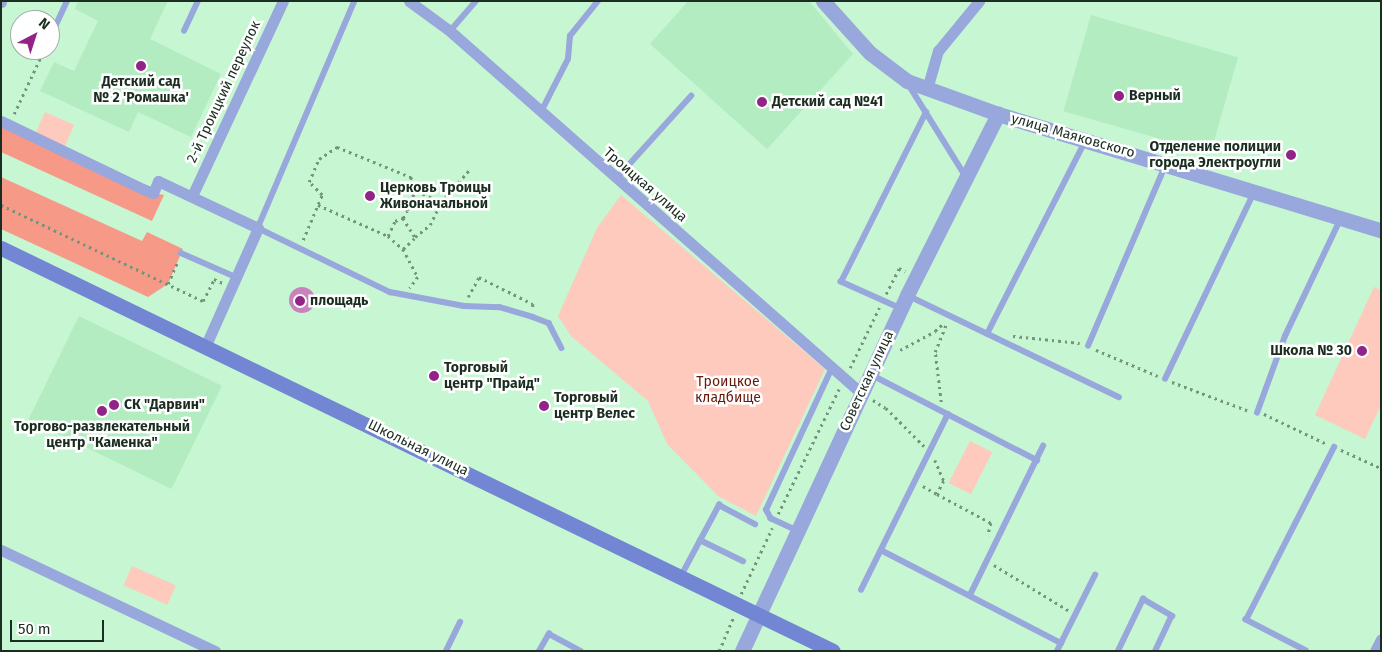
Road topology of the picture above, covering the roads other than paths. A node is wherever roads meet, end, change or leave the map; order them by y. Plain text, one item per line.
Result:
1 (66, 1) edge
2 (198, 1) edge
3 (282, 1) edge
4 (354, 1) edge
5 (409, 1) edge
6 (476, 1) edge
7 (598, 1) edge
8 (823, 1) edge
9 (979, 1) edge
10 (60, 15) edge
11 (184, 31) dead end
12 (450, 31) junction
13 (907, 81) junction
14 (927, 89) junction
15 (691, 96) dead end
16 (926, 112) junction
17 (541, 113) junction
18 (998, 114) junction
19 (5, 123) edge
20 (1086, 140) junction
21 (1166, 163) junction
22 (966, 177) junction
23 (616, 179) junction
24 (1254, 191) junction
25 (192, 196) junction
26 (1341, 218) junction
27 (258, 228) junction
28 (1381, 230) edge
29 (1, 248) edge
30 (181, 253) road end
31 (234, 281) junction
32 (904, 302) junction
33 (987, 334) junction
34 (206, 345) junction
35 (1088, 346) road end
36 (562, 348) dead end
37 (832, 368) junction
38 (870, 374) junction
39 (1165, 379) road end
40 (861, 393) junction
41 (1118, 397) dead end
42 (1257, 413) road end
43 (948, 414) junction
44 (1044, 446) dead end
45 (1334, 447) road end
46 (1037, 460) junction
47 (755, 524) dead end
48 (797, 531) junction
49 (700, 540) junction
50 (1, 550) edge
51 (881, 550) junction
52 (743, 561) dead end
53 (1095, 575) dead end
54 (681, 576) junction
55 (862, 590) dead end
56 (970, 595) junction
57 (759, 614) junction
58 (460, 622) dead end
59 (1381, 639) edge
60 (1062, 643) junction
61 (215, 651) edge
62 (446, 651) edge
63 (539, 651) edge
64 (581, 651) edge
65 (742, 651) edge
66 (833, 651) edge
67 (1058, 651) edge
68 (1118, 651) edge
69 (1156, 651) edge
70 (1306, 651) edge
71 (1375, 651) edge

1 - 10 lane
2 - 11 lane
3 - 25 street, 2-й Троицкий переулок
4 - 27 lane
5 - 12 street, Троицкая улица
6 - 12 lane
7 - 17 lane
8 - 13 street, улица Маяковского
9 - 14 street
12 - 17 street, Троицкая улица
13 - 14 street, улица Маяковского
13 - 16 lane
14 - 18 street, улица Маяковского
15 - 23 lane
16 - 22 lane
16 - 32 lane
17 - 23 street, Троицкая улица
18 - 20 street, улица Маяковского
18 - 22 street, Советская улица
19 - 25 street
20 - 21 street, улица Маяковского
20 - 33 lane
21 - 24 street, улица Маяковского
21 - 35 lane
22 - 32 street, Советская улица
23 - 37 street, Троицкая улица
24 - 26 street, улица Маяковского
24 - 39 lane
25 - 27 street
26 - 28 street, улица Маяковского
26 - 42 lane
27 - 31 street
27 - 36 lane
29 - 34 main road, Школьная улица
30 - 31 lane
31 - 34 street
32 - 33 lane
32 - 38 street, Советская улица
33 - 41 lane
34 - 54 main road, Школьная улица
37 - 40 street, Троицкая улица
37 - 48 lane
38 - 40 street, Советская улица
38 - 43 lane
40 - 48 street, Советская улица
43 - 46 lane
43 - 51 lane
44 - 46 lane
45 - 70 lane
46 - 56 lane
47 - 49 lane
48 - 57 street, Советская улица
49 - 52 lane
49 - 54 lane
50 - 61 street
51 - 55 lane
51 - 56 lane
53 - 60 lane
54 - 57 main road, Школьная улица
56 - 60 lane
57 - 65 street, Советская улица
57 - 66 main road, Школьная улица
58 - 62 lane
59 - 71 street
60 - 67 lane
63 - 64 lane
68 - 69 lane

